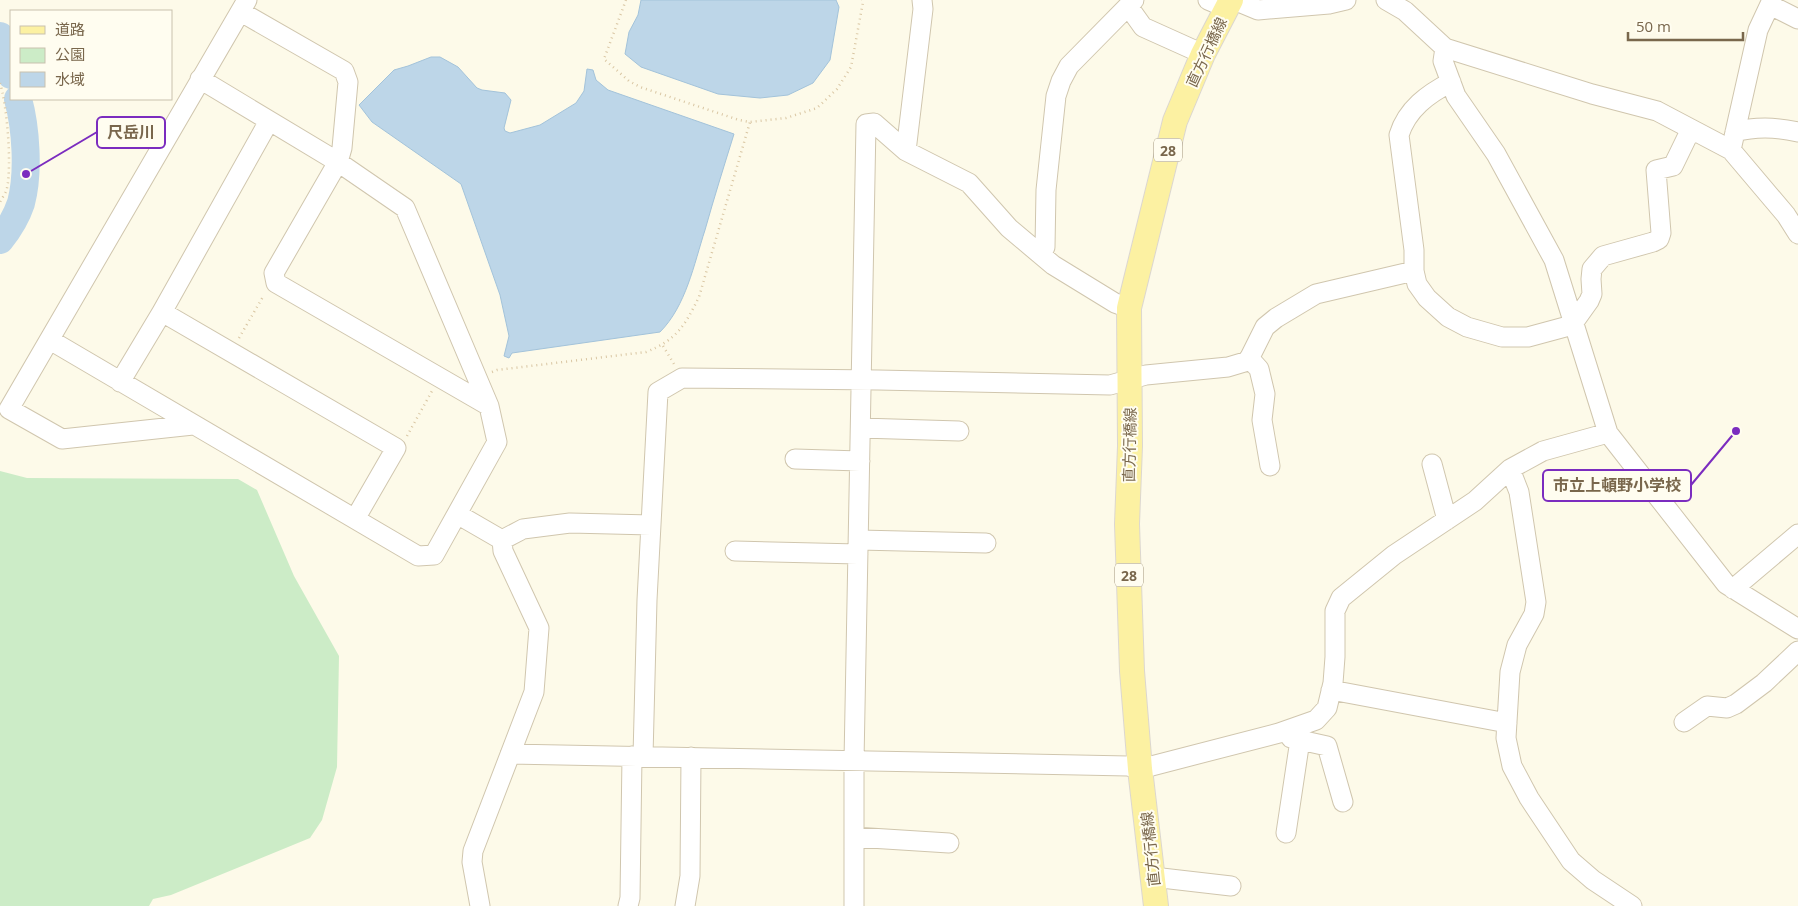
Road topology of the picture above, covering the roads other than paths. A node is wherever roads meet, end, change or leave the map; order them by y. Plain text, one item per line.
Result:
1 (922, 0) edge
2 (1346, 0) edge
3 (1388, 0) edge
4 (1225, 2) edge
5 (1771, 2) edge
6 (1131, 3) edge
7 (244, 6) edge
8 (1798, 18) edge
9 (1445, 48) junction
10 (1203, 54) junction
11 (200, 80) junction
12 (1451, 82) junction
13 (268, 121) junction
14 (1691, 129) junction
15 (1798, 132) edge
16 (1733, 141) junction
17 (906, 151) junction
18 (338, 162) junction
19 (1798, 234) edge
20 (1041, 255) junction
21 (1414, 271) junction
22 (1129, 308) junction
23 (162, 312) junction
24 (1574, 322) junction
25 (50, 340) junction
26 (1249, 358) junction
27 (862, 380) junction
28 (1130, 381) junction
29 (120, 382) junction
30 (489, 406) junction
31 (4, 416) edge
32 (193, 425) junction
33 (861, 428) junction
34 (959, 431) dead end
35 (1608, 433) junction
36 (796, 459) dead end
37 (860, 461) junction
38 (1432, 464) dead end
39 (1270, 466) dead end
40 (1510, 469) junction
41 (458, 514) junction
42 (356, 519) junction
43 (1447, 520) junction
44 (651, 525) junction
45 (1798, 534) edge
46 (502, 540) junction
47 (986, 543) dead end
48 (858, 547) junction
49 (735, 551) dead end
50 (1733, 589) junction
51 (1798, 629) edge
52 (1798, 651) edge
53 (1331, 690) junction
54 (1684, 722) dead end
55 (1507, 723) junction
56 (1294, 735) junction
57 (510, 754) junction
58 (637, 756) junction
59 (691, 757) junction
60 (854, 761) junction
61 (1140, 769) junction
62 (1343, 802) dead end
63 (1286, 833) dead end
64 (854, 836) junction
65 (949, 843) dead end
66 (1153, 877) junction
67 (1231, 886) dead end
68 (480, 906) edge
69 (628, 906) edge
70 (685, 906) edge
71 (854, 906) edge
72 (1156, 906) edge
73 (1632, 906) edge

1 - 17 street
2 - 4 street
3 - 9 street
4 - 10 main road, 直方行橋線 / 28
5 - 8 street
5 - 16 street
6 - 10 street
6 - 20 street
7 - 11 street
7 - 18 street
9 - 12 street
9 - 14 street
10 - 22 main road, 直方行橋線 / 28
11 - 13 street
11 - 25 street
12 - 21 street
12 - 24 street
13 - 18 street
13 - 23 street
14 - 16 street
14 - 24 street
15 - 16 street
16 - 19 street
17 - 20 street
17 - 27 street
18 - 30 street
18 - 30 street
20 - 22 street
21 - 24 street
21 - 26 street
22 - 28 main road, 直方行橋線 / 28
23 - 29 street
23 - 42 street
24 - 35 street
25 - 29 street
25 - 31 street
26 - 28 street
26 - 39 street
27 - 28 street
27 - 33 street
27 - 44 street
28 - 61 main road, 直方行橋線 / 28
29 - 32 street
30 - 41 street
31 - 32 street
32 - 42 street
33 - 34 street
33 - 37 street
35 - 40 street
35 - 50 street
36 - 37 street
37 - 48 street
38 - 43 street
40 - 43 street
40 - 55 street
41 - 42 street
41 - 46 street
43 - 53 street
44 - 46 street
44 - 58 street
45 - 50 street
46 - 57 street
47 - 48 street
48 - 49 street
48 - 60 street
50 - 51 street
52 - 54 street
53 - 55 street
53 - 56 street
55 - 73 street
56 - 61 street
56 - 62 street
56 - 63 street
57 - 58 street
57 - 68 street
58 - 59 street
58 - 69 street
59 - 60 street
59 - 70 street
60 - 61 street
60 - 64 street
61 - 66 main road, 直方行橋線 / 28
64 - 65 street
64 - 71 street
66 - 67 street
66 - 72 main road, 直方行橋線 / 28

